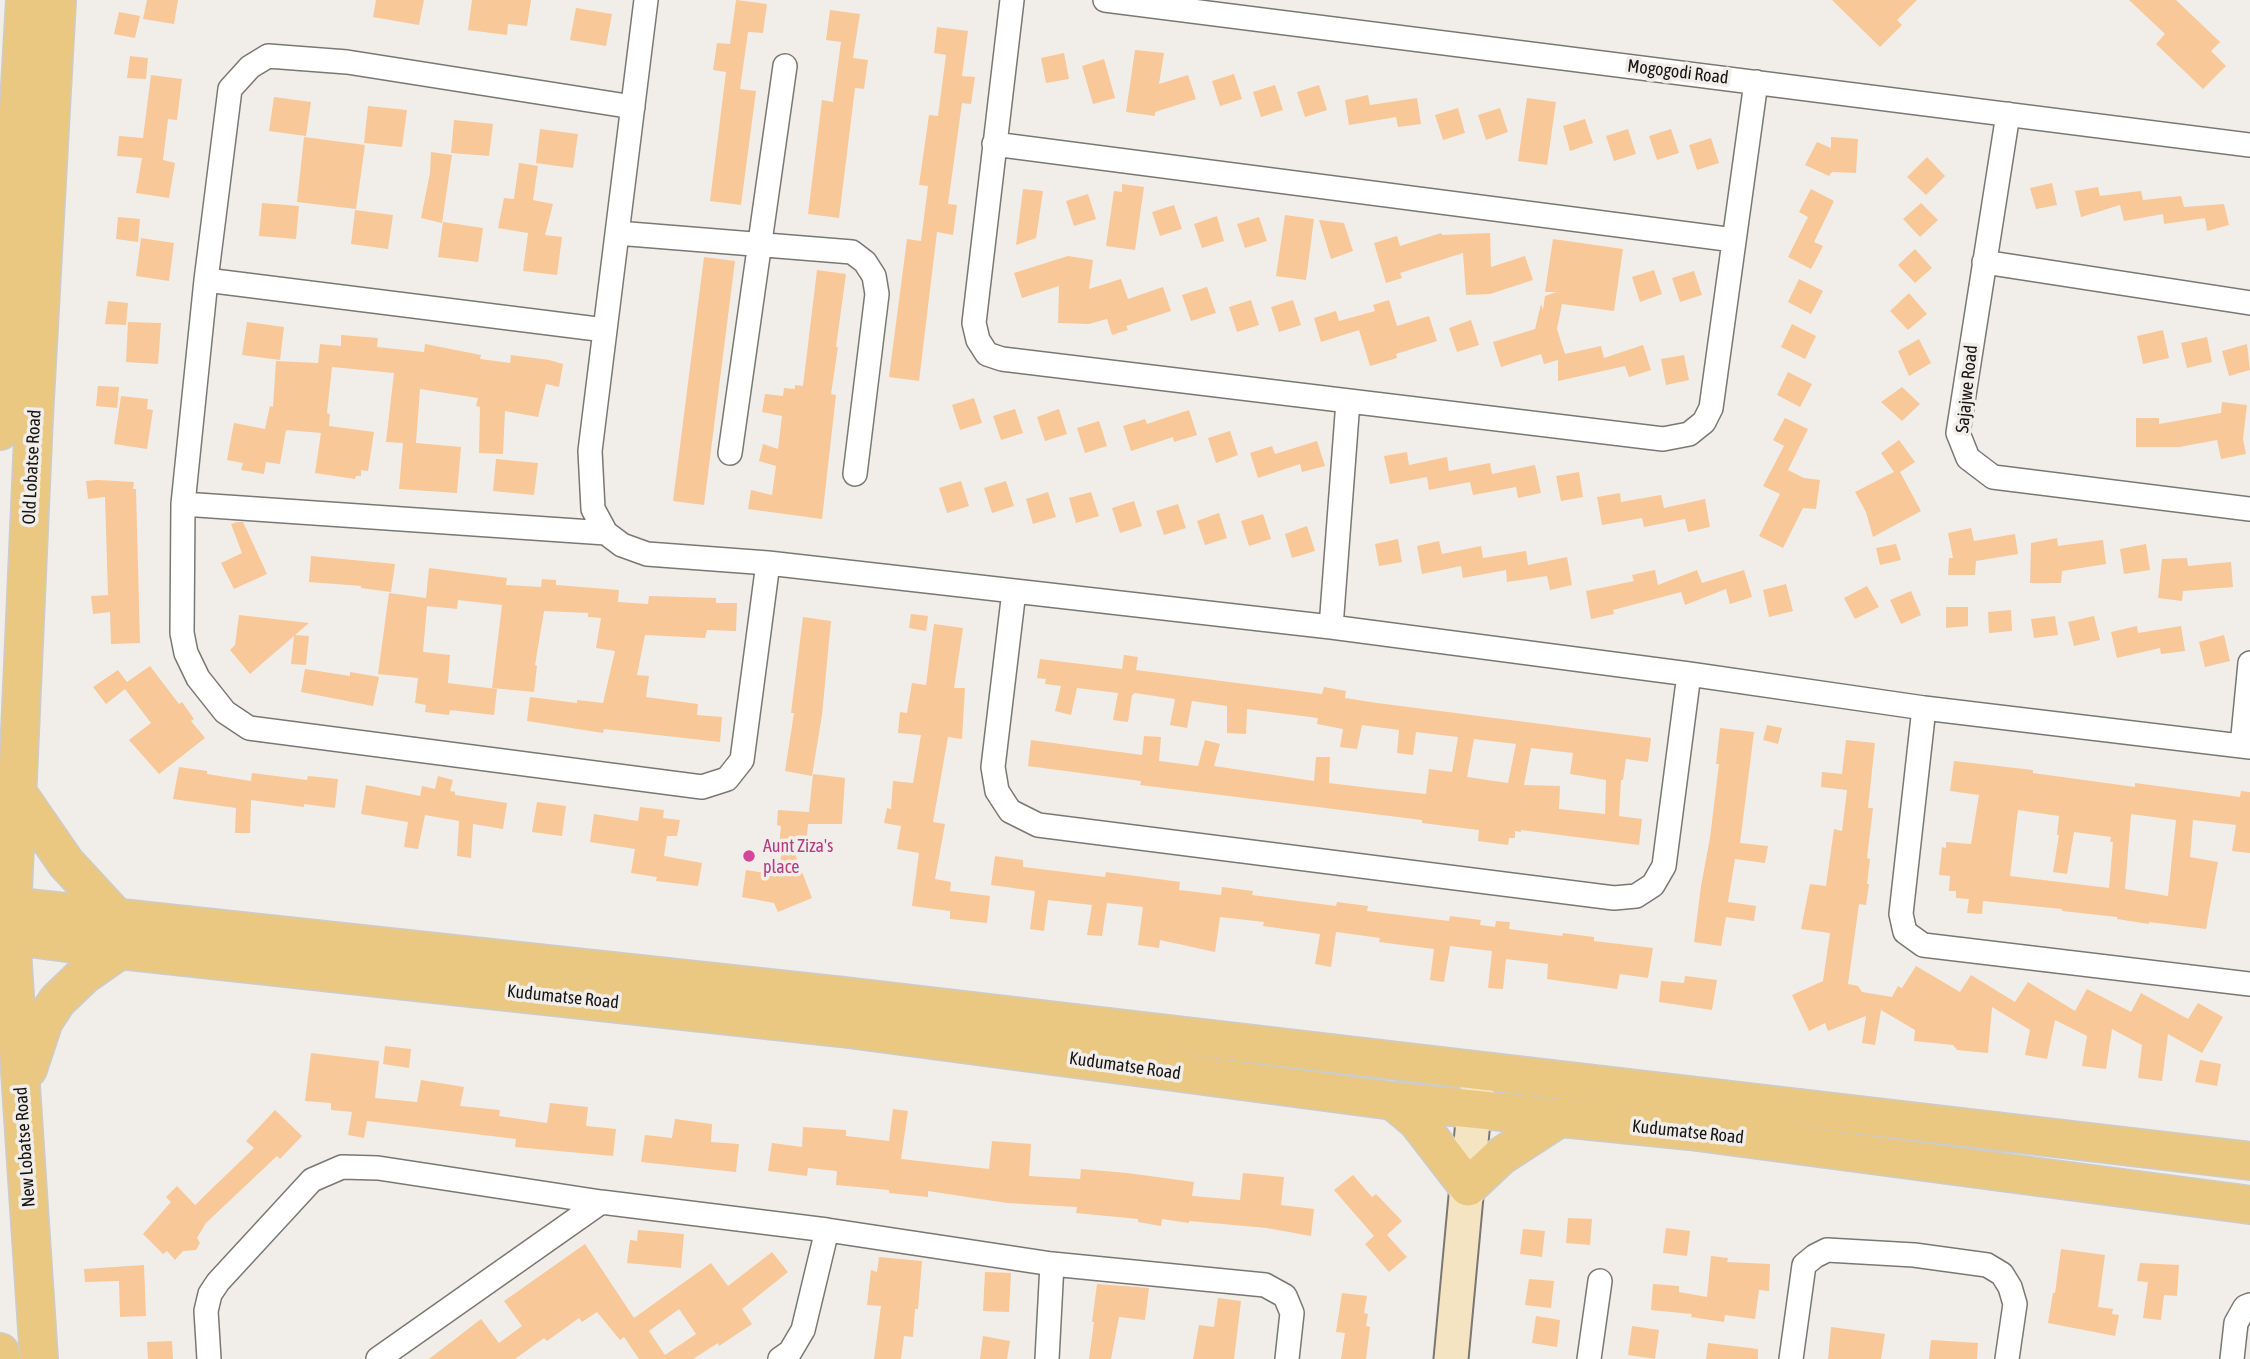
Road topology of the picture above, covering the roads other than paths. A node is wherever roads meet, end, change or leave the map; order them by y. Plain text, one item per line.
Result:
1 (24, 0) edge
2 (57, 0) edge
3 (646, 0) edge
4 (1012, 0) edge
5 (1105, 0) edge
6 (1204, 6) edge
7 (785, 66) dead end
8 (1756, 82) junction
9 (633, 107) junction
10 (2008, 114) junction
11 (994, 144) junction
12 (2250, 145) edge
13 (617, 233) junction
14 (1734, 240) junction
15 (759, 243) junction
16 (1984, 262) junction
17 (206, 279) junction
18 (2250, 303) edge
19 (604, 330) junction
20 (2, 369) edge
21 (1348, 401) junction
22 (9, 418) edge
23 (730, 453) dead end
24 (855, 474) dead end
25 (183, 504) junction
26 (2250, 509) edge
27 (606, 533) junction
28 (768, 563) junction
29 (1014, 591) junction
30 (1331, 627) junction
31 (2250, 663) edge
32 (1689, 674) junction
33 (1924, 708) junction
34 (2246, 747) edge
35 (17, 792) junction
36 (6, 920) edge
37 (117, 933) junction
38 (2250, 984) edge
39 (1480, 1071) junction
40 (22, 1092) junction
41 (1393, 1101) junction
42 (1474, 1110) junction
43 (1558, 1119) junction
44 (2250, 1161) edge
45 (1468, 1187) junction
46 (601, 1202) junction
47 (2250, 1205) edge
48 (827, 1230) junction
49 (1052, 1264) junction
50 (1600, 1281) dead end
51 (2250, 1305) edge
52 (0, 1352) edge
53 (1, 1359) edge
54 (39, 1359) edge
55 (209, 1359) edge
56 (378, 1359) edge
57 (779, 1359) edge
58 (1047, 1359) edge
59 (1287, 1359) edge
60 (1451, 1359) edge
61 (1589, 1359) edge
62 (1791, 1359) edge
63 (2007, 1359) edge
64 (2232, 1359) edge

1 - 20 main road
2 - 22 main road, Old Lobatse Road
3 - 9 street
4 - 11 street
5 - 6 street, Mogogodi Road
6 - 8 street, Mogogodi Road
7 - 15 street
8 - 10 street, Mogogodi Road
8 - 14 street
9 - 13 street
9 - 17 street
10 - 12 street, Mogogodi Road
10 - 16 street, Sajajwe Road
11 - 14 street
11 - 21 street
13 - 15 street
13 - 19 street
14 - 21 street
15 - 23 street
15 - 24 street
16 - 18 street
16 - 26 street, Sajajwe Road
17 - 19 street
17 - 25 street
19 - 27 street
20 - 22 main road
21 - 30 street
22 - 35 main road, Old Lobatse Road
25 - 27 street
25 - 28 street
27 - 28 street
28 - 29 street
29 - 30 street
29 - 32 street
30 - 32 street
31 - 34 street
32 - 33 street
33 - 34 street
33 - 38 street
35 - 36 main road, Old Lobatse Road
35 - 37 main road
36 - 37 main road, Kudumatse Road
36 - 40 main road, New Lobatse Road
37 - 39 main road, Kudumatse Road
37 - 40 main road
37 - 41 main road, Kudumatse Road
39 - 42 street
39 - 44 main road, Kudumatse Road
40 - 54 main road, New Lobatse Road
41 - 42 main road, Kudumatse Road
41 - 45 main road
42 - 43 main road, Kudumatse Road
42 - 45 street
43 - 45 main road
43 - 47 main road, Kudumatse Road
45 - 60 street
46 - 48 street
46 - 55 street
46 - 56 street
48 - 49 street
48 - 57 street
49 - 58 street
49 - 59 street
50 - 61 street
51 - 64 street
52 - 53 main road
62 - 63 street

